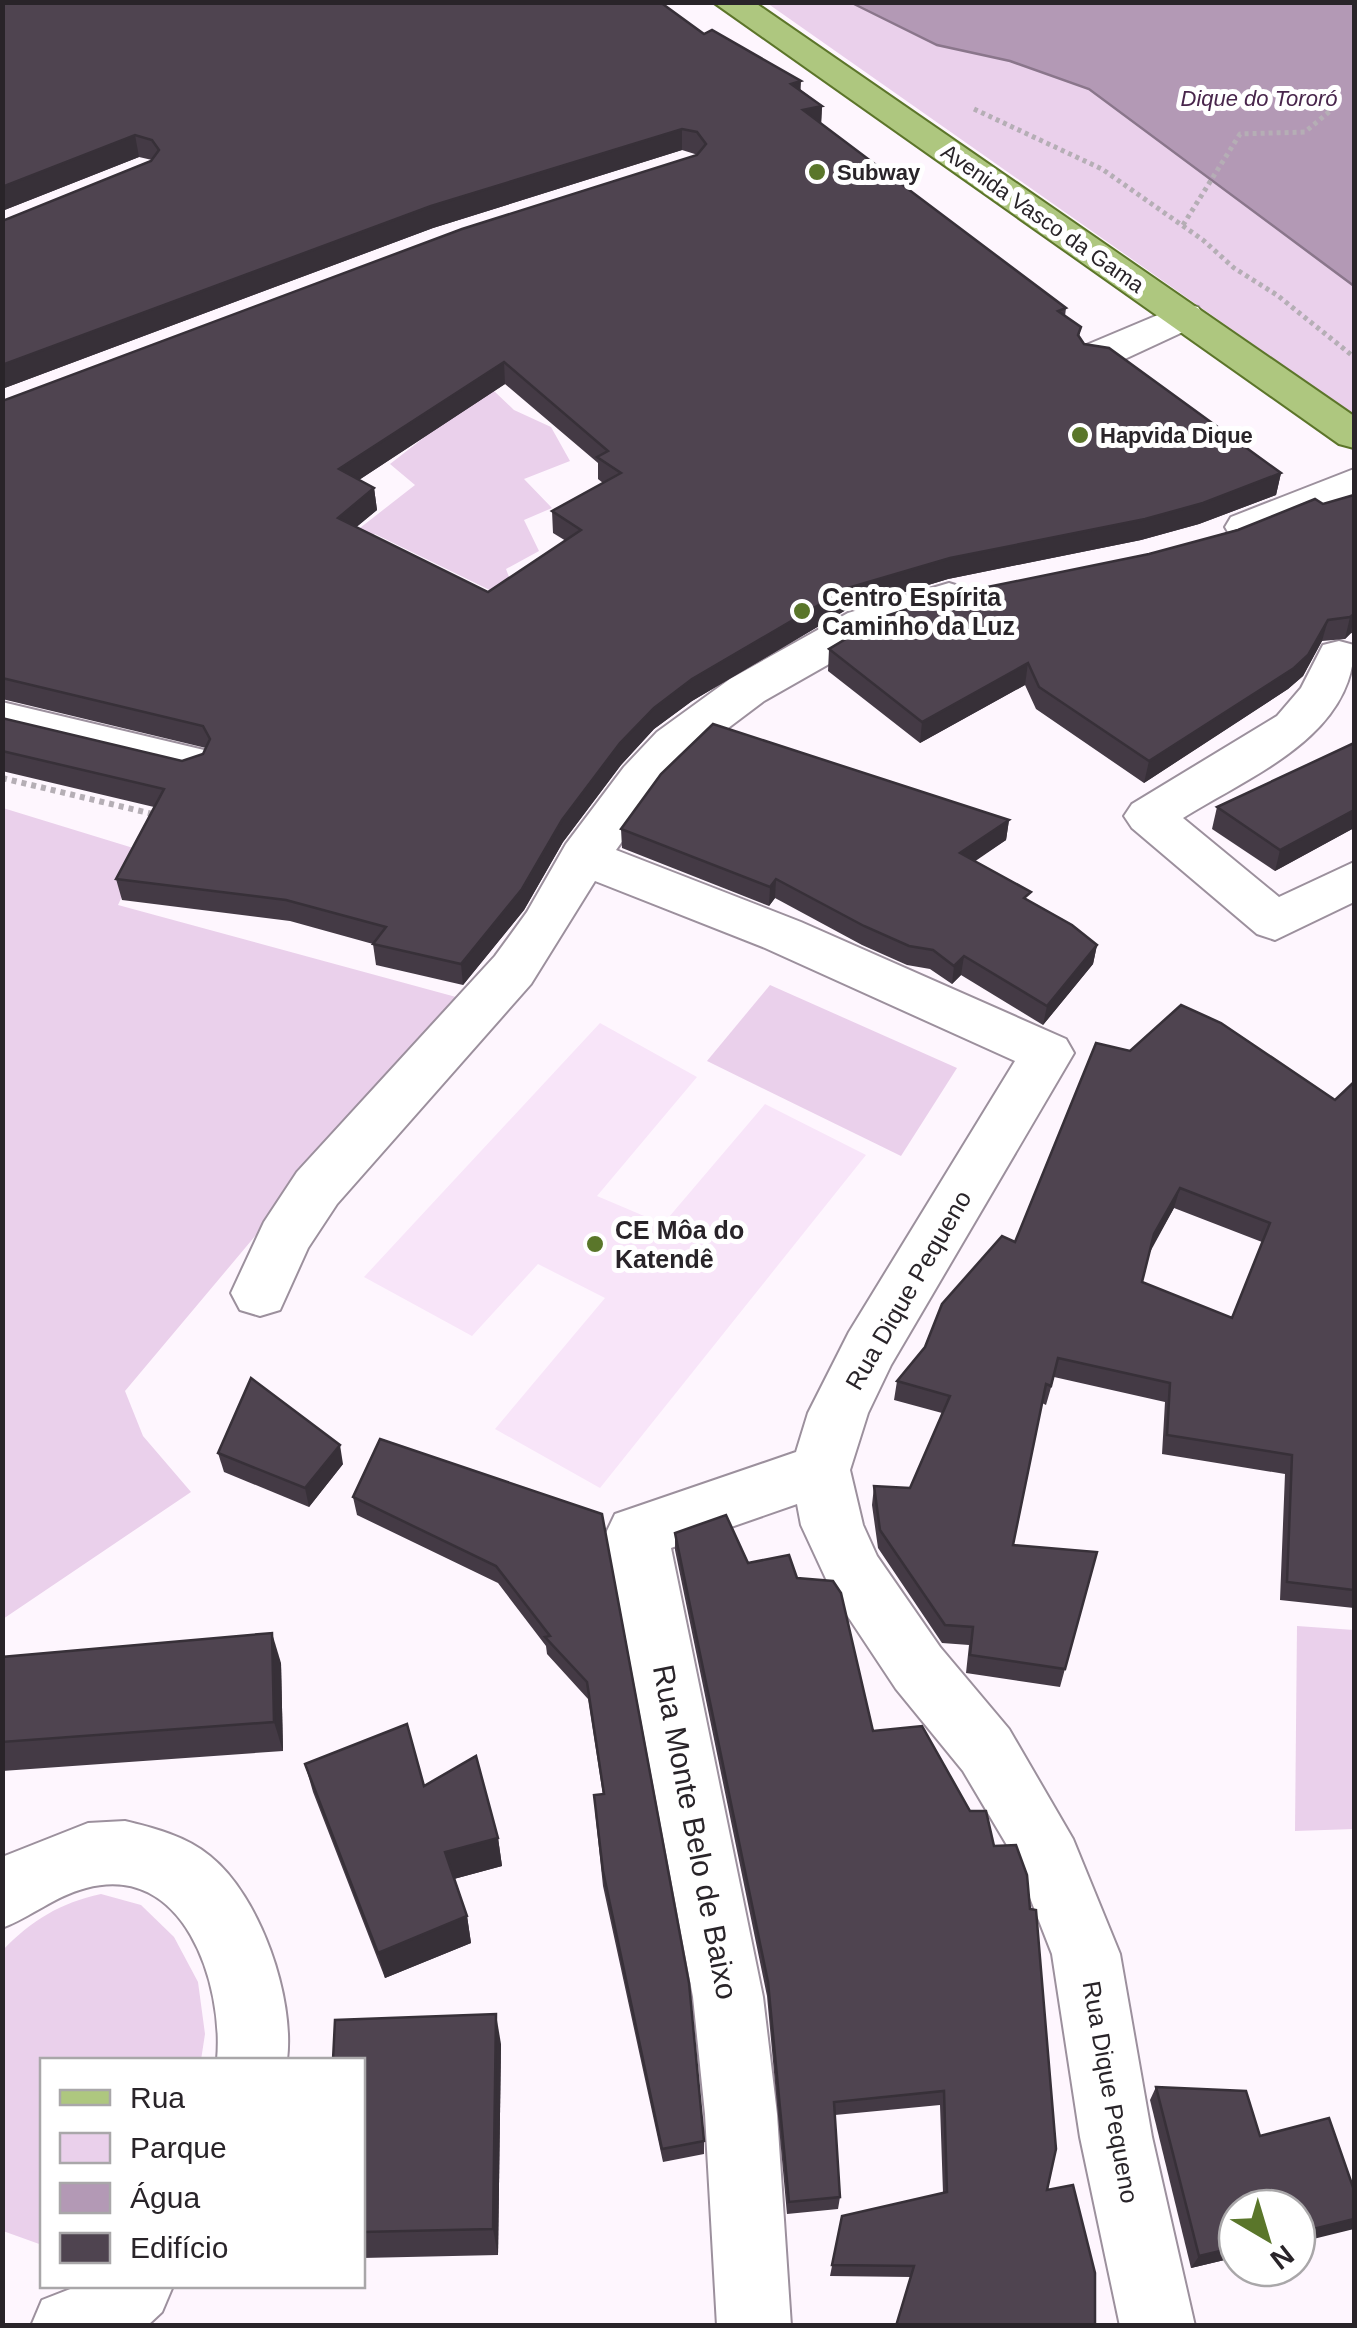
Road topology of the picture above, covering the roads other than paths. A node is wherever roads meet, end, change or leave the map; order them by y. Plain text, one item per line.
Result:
1 (730, 2) edge
2 (1184, 316) junction
3 (1099, 355) edge
4 (1354, 435) edge
5 (1354, 482) edge
6 (1198, 543) edge
7 (987, 590) edge
8 (1350, 650) edge
9 (2, 718) edge
10 (187, 762) edge
11 (584, 856) junction
12 (1354, 880) edge
13 (260, 1293) dead end
14 (820, 1470) junction
15 (2, 1896) edge
16 (252, 2058) edge
17 (134, 2288) edge
18 (68, 2326) edge
19 (754, 2326) edge
20 (1158, 2326) edge

1 - 2 main road, Avenida Vasco da Gama
2 - 3 street
2 - 4 main road, Avenida Vasco da Gama
5 - 6 street
7 - 11 street
8 - 12 street
9 - 10 street
11 - 13 street
11 - 14 street, Rua Dique Pequeno
14 - 19 street, Rua Monte Belo de Baixo
14 - 20 street, Rua Dique Pequeno
15 - 16 street
17 - 18 street

